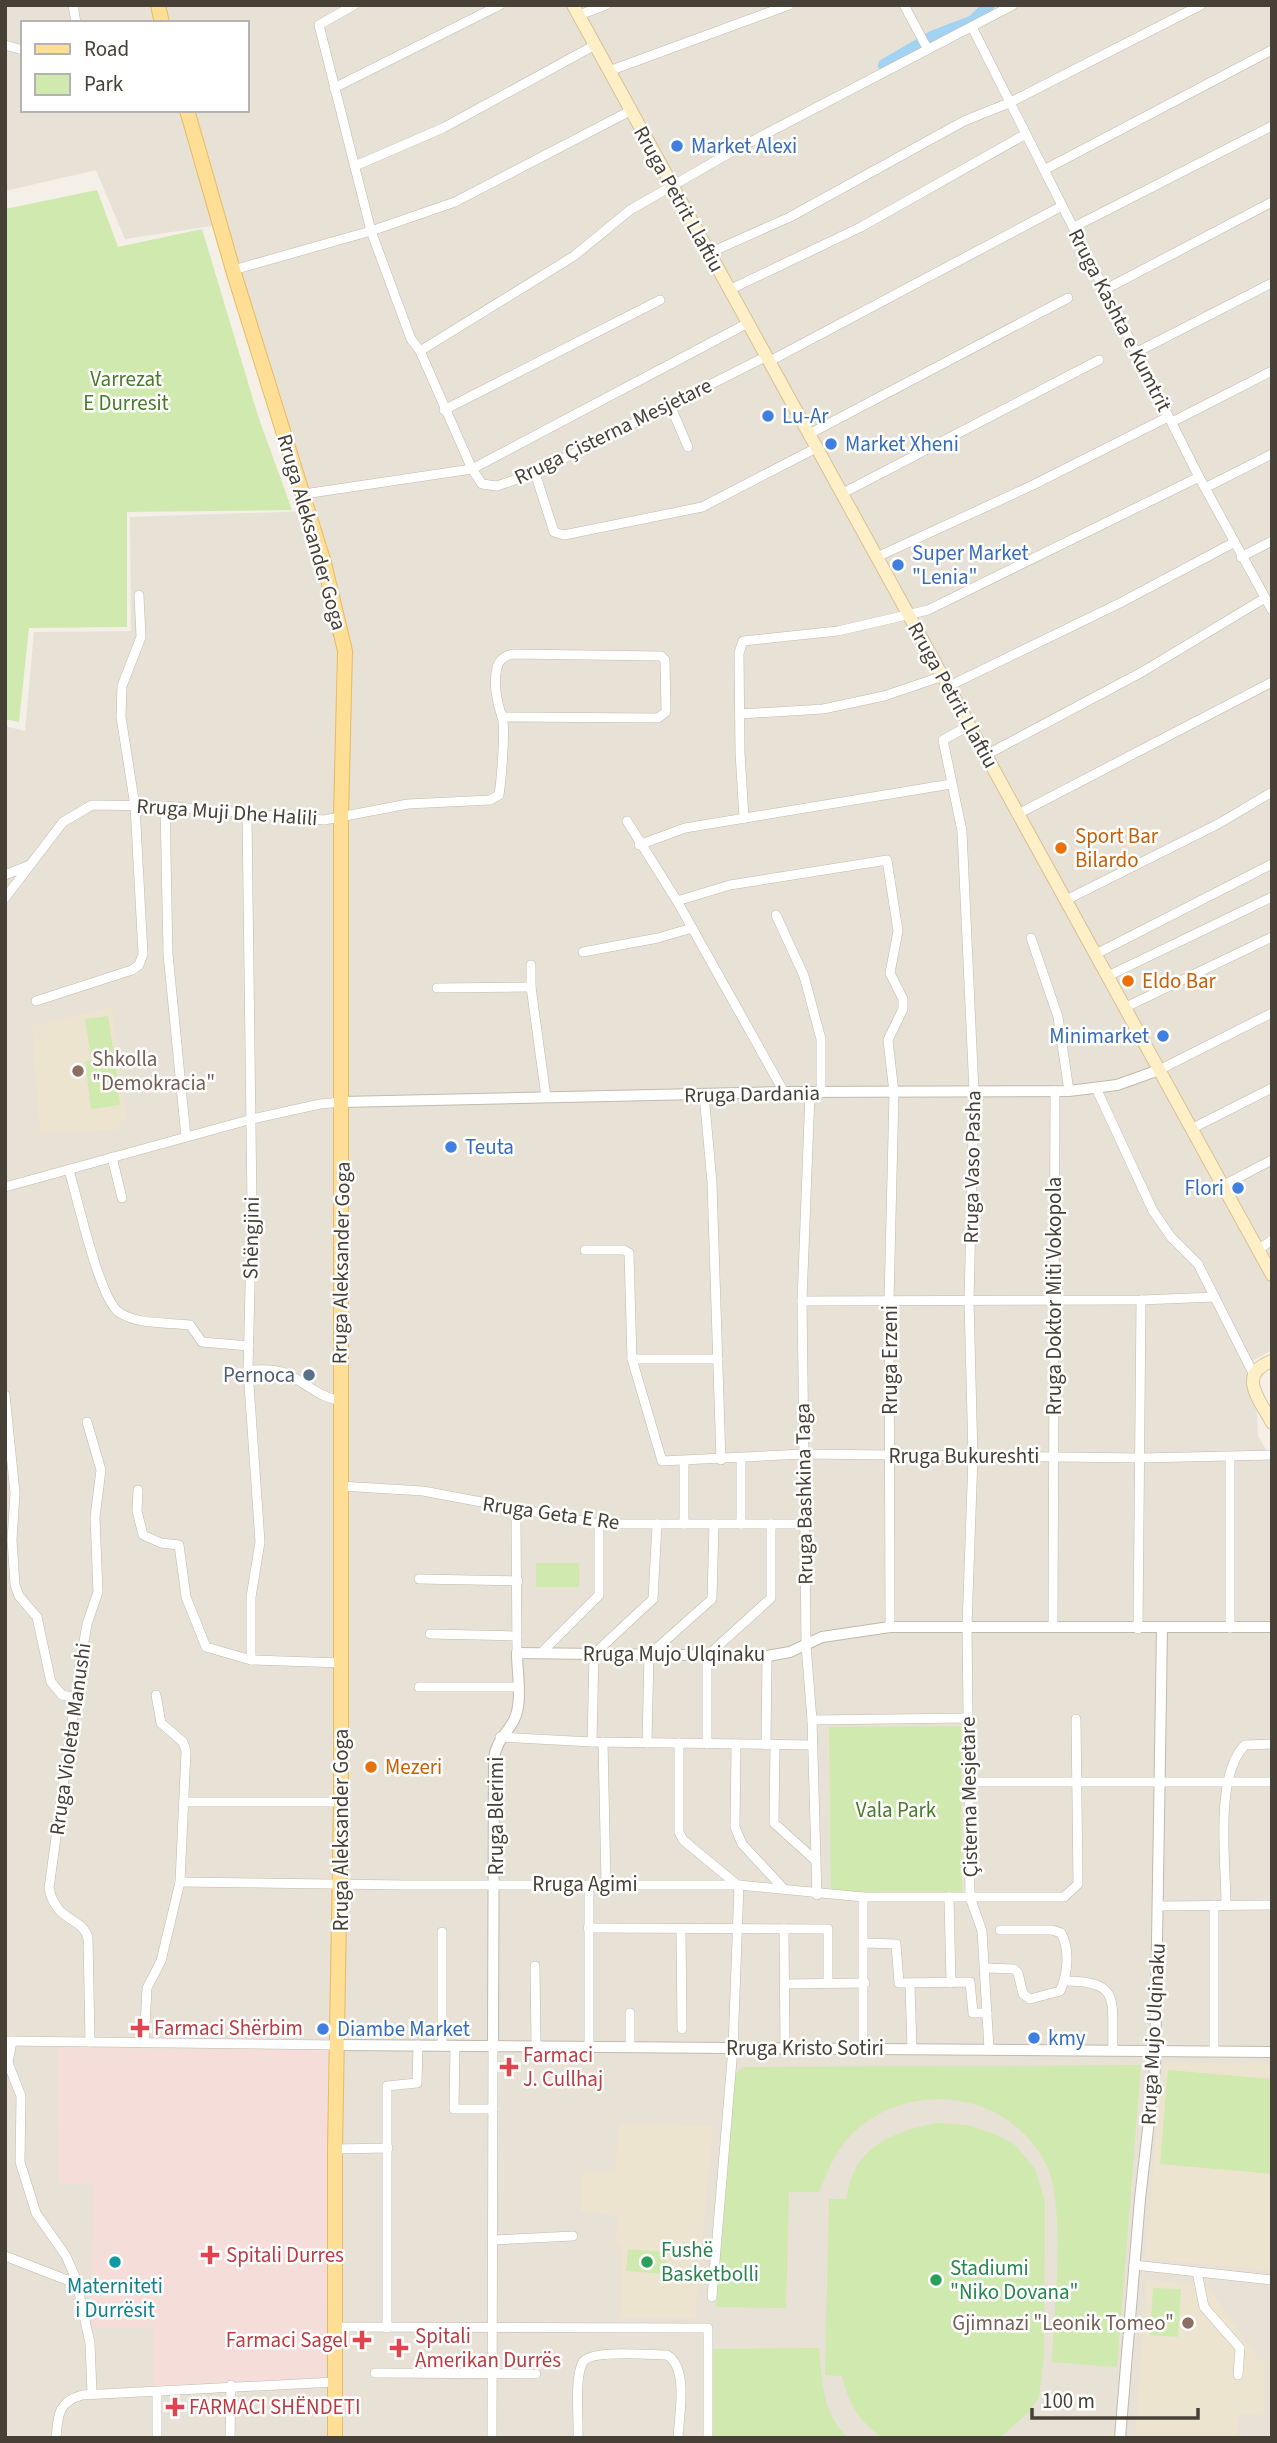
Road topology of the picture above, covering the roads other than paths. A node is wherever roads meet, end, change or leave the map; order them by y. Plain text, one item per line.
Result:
1 (354, 5) edge
2 (500, 5) edge
3 (606, 5) edge
4 (789, 5) edge
5 (904, 5) edge
6 (1013, 5) edge
7 (1201, 5) edge
8 (576, 10) edge
9 (973, 29) junction
10 (595, 45) junction
11 (926, 46) junction
12 (1272, 50) edge
13 (609, 71) junction
14 (334, 88) junction
15 (1009, 103) junction
16 (630, 111) junction
17 (188, 112) edge
18 (1272, 125) edge
19 (1024, 135) junction
20 (355, 166) junction
21 (1044, 170) junction
22 (673, 187) junction
23 (1272, 202) edge
24 (1062, 206) junction
25 (1074, 227) junction
26 (371, 231) junction
27 (709, 253) junction
28 (233, 270) junction
29 (1272, 283) edge
30 (1106, 289) junction
31 (729, 290) junction
32 (1068, 298) dead end
33 (660, 300) dead end
34 (748, 323) junction
35 (420, 351) junction
36 (1136, 352) junction
37 (768, 358) junction
38 (1099, 360) dead end
39 (1272, 371) edge
40 (670, 405) junction
41 (444, 410) junction
42 (1170, 419) junction
43 (810, 433) junction
44 (688, 447) dead end
45 (818, 447) junction
46 (1272, 454) edge
47 (472, 469) junction
48 (535, 472) junction
49 (1199, 477) junction
50 (1205, 488) junction
51 (843, 493) junction
52 (304, 494) junction
53 (1272, 541) edge
54 (1233, 543) junction
55 (877, 557) junction
56 (1241, 558) junction
57 (139, 595) dead end
58 (1265, 598) junction
59 (1272, 610) edge
60 (909, 616) junction
61 (946, 681) junction
62 (1272, 682) edge
63 (740, 714) junction
64 (502, 717) junction
65 (970, 725) junction
66 (986, 755) junction
67 (951, 784) junction
68 (1272, 792) edge
69 (135, 806) junction
70 (165, 806) junction
71 (1018, 814) junction
72 (247, 815) junction
73 (341, 816) junction
74 (744, 818) junction
75 (627, 821) dead end
76 (639, 845) junction
77 (31, 864) junction
78 (1272, 864) edge
79 (5, 875) edge
80 (1272, 897) edge
81 (5, 898) edge
82 (1066, 900) junction
83 (677, 901) junction
84 (776, 915) dead end
85 (692, 928) junction
86 (1272, 937) edge
87 (1031, 938) dead end
88 (583, 951) dead end
89 (1096, 954) junction
90 (531, 965) dead end
91 (1108, 976) junction
92 (531, 987) junction
93 (437, 988) dead end
94 (36, 1001) dead end
95 (1126, 1007) junction
96 (1272, 1013) edge
97 (1159, 1070) junction
98 (1096, 1088) junction
99 (1272, 1088) edge
100 (1055, 1091) junction
101 (1069, 1091) junction
102 (784, 1092) junction
103 (974, 1092) junction
104 (816, 1093) junction
105 (894, 1093) junction
106 (704, 1094) junction
107 (546, 1097) junction
108 (342, 1102) junction
109 (252, 1119) junction
110 (1191, 1129) junction
111 (186, 1137) junction
112 (112, 1157) junction
113 (1272, 1160) edge
114 (69, 1170) junction
115 (5, 1186) edge
116 (1222, 1186) junction
117 (122, 1198) dead end
118 (1272, 1240) edge
119 (585, 1250) dead end
120 (1258, 1250) junction
121 (1272, 1275) edge
122 (1215, 1297) junction
123 (1053, 1299) junction
124 (1140, 1300) junction
125 (802, 1301) junction
126 (889, 1301) junction
127 (969, 1301) junction
128 (249, 1346) junction
129 (632, 1359) junction
130 (718, 1359) junction
131 (1272, 1361) edge
132 (248, 1370) junction
133 (1253, 1373) junction
134 (5, 1395) edge
135 (340, 1399) junction
136 (87, 1422) dead end
137 (1272, 1423) edge
138 (804, 1454) junction
139 (1272, 1455) edge
140 (890, 1456) junction
141 (1053, 1456) junction
142 (973, 1457) junction
143 (1230, 1457) junction
144 (741, 1458) junction
145 (1142, 1458) junction
146 (721, 1460) junction
147 (684, 1462) junction
148 (340, 1486) junction
149 (138, 1490) dead end
150 (520, 1510) junction
151 (599, 1524) junction
152 (657, 1524) junction
153 (684, 1524) junction
154 (714, 1524) junction
155 (741, 1524) junction
156 (771, 1524) junction
157 (805, 1524) junction
158 (419, 1579) dead end
159 (518, 1581) junction
160 (967, 1626) junction
161 (1053, 1626) junction
162 (890, 1627) junction
163 (1272, 1627) edge
164 (1230, 1628) junction
165 (1138, 1629) junction
166 (1163, 1629) junction
167 (430, 1634) dead end
168 (517, 1636) junction
169 (806, 1645) junction
170 (516, 1653) junction
171 (541, 1653) junction
172 (594, 1654) junction
173 (649, 1655) junction
174 (707, 1656) junction
175 (767, 1656) junction
176 (250, 1660) junction
177 (342, 1662) junction
178 (419, 1687) dead end
179 (517, 1687) junction
180 (156, 1695) dead end
181 (75, 1698) junction
182 (968, 1718) junction
183 (1076, 1719) dead end
184 (812, 1720) junction
185 (500, 1737) junction
186 (592, 1742) junction
187 (603, 1742) junction
188 (647, 1743) junction
189 (679, 1743) junction
190 (707, 1744) junction
191 (736, 1744) junction
192 (1272, 1744) edge
193 (771, 1745) junction
194 (812, 1745) junction
195 (970, 1782) junction
196 (1226, 1782) junction
197 (1272, 1782) edge
198 (1078, 1783) junction
199 (1160, 1784) junction
200 (184, 1802) junction
201 (341, 1802) junction
202 (815, 1860) junction
203 (180, 1882) junction
204 (340, 1883) junction
205 (495, 1884) junction
206 (606, 1884) junction
207 (589, 1885) junction
208 (739, 1885) junction
209 (784, 1889) junction
210 (817, 1895) junction
211 (863, 1897) junction
212 (949, 1897) junction
213 (970, 1897) junction
214 (1214, 1905) junction
215 (1226, 1905) junction
216 (1272, 1905) edge
217 (1158, 1906) junction
218 (588, 1928) junction
219 (737, 1928) junction
220 (681, 1929) junction
221 (784, 1929) junction
222 (1000, 1930) dead end
223 (442, 1932) dead end
224 (864, 1943) junction
225 (535, 1966) dead end
226 (986, 1968) junction
227 (1065, 1981) junction
228 (828, 1983) junction
229 (864, 1983) junction
230 (951, 1983) junction
231 (785, 1984) junction
232 (910, 1985) junction
233 (630, 2013) dead end
234 (987, 2013) junction
235 (682, 2029) dead end
236 (9, 2041) edge
237 (90, 2042) junction
238 (144, 2043) junction
239 (338, 2045) junction
240 (418, 2045) junction
241 (442, 2046) junction
242 (455, 2046) junction
243 (493, 2046) junction
244 (536, 2046) junction
245 (589, 2047) junction
246 (630, 2047) junction
247 (733, 2048) junction
248 (785, 2048) junction
249 (863, 2048) junction
250 (912, 2049) junction
251 (989, 2049) junction
252 (1113, 2050) junction
253 (1154, 2050) junction
254 (1214, 2051) junction
255 (1272, 2052) edge
256 (493, 2109) junction
257 (388, 2148) junction
258 (335, 2149) junction
259 (573, 2236) dead end
260 (493, 2241) junction
261 (5, 2256) edge
262 (1135, 2265) junction
263 (1197, 2272) junction
264 (76, 2280) junction
265 (1272, 2280) edge
266 (712, 2297) dead end
267 (336, 2327) junction
268 (387, 2328) junction
269 (493, 2328) junction
270 (375, 2372) dead end
271 (493, 2374) junction
272 (536, 2374) dead end
273 (1238, 2375) dead end
274 (335, 2382) junction
275 (230, 2385) junction
276 (92, 2393) junction
277 (157, 2393) junction
278 (56, 2438) edge
279 (158, 2438) edge
280 (230, 2438) edge
281 (335, 2438) edge
282 (492, 2438) edge
283 (578, 2438) edge
284 (678, 2438) edge
285 (708, 2438) edge
286 (1119, 2438) edge

1 - 14 street
2 - 14 street
3 - 8 street
4 - 13 street
5 - 11 street
6 - 9 street
7 - 15 street
8 - 10 main road, Rruga Petrit Llaftiu
9 - 11 street
9 - 15 street, Rruga Kashta e Kumtrit
10 - 13 main road, Rruga Petrit Llaftiu
10 - 20 street
11 - 22 street
12 - 21 street
13 - 16 main road, Rruga Petrit Llaftiu
14 - 20 street
15 - 19 street, Rruga Kashta e Kumtrit
15 - 27 street
16 - 22 main road, Rruga Petrit Llaftiu
16 - 26 street
17 - 28 main road, Rruga Aleksander Goga
18 - 25 street
19 - 21 street, Rruga Kashta e Kumtrit
19 - 31 street
20 - 26 street
21 - 24 street, Rruga Kashta e Kumtrit
22 - 27 main road, Rruga Petrit Llaftiu
22 - 35 street
23 - 30 street
24 - 25 street, Rruga Kashta e Kumtrit
24 - 37 street, Rruga Çisterna Mesjetare
25 - 30 street, Rruga Kashta e Kumtrit
26 - 28 street
26 - 35 street
27 - 31 main road, Rruga Petrit Llaftiu
28 - 52 main road, Rruga Aleksander Goga
29 - 36 street
30 - 36 street, Rruga Kashta e Kumtrit
31 - 34 main road, Rruga Petrit Llaftiu
32 - 43 street
33 - 41 street
34 - 37 main road, Rruga Petrit Llaftiu
34 - 47 street
35 - 41 street
36 - 42 street, Rruga Kashta e Kumtrit
37 - 40 street, Rruga Çisterna Mesjetare
37 - 43 main road, Rruga Petrit Llaftiu
38 - 51 street
39 - 42 street
40 - 44 street
40 - 48 street, Rruga Çisterna Mesjetare
41 - 47 street
42 - 49 street, Rruga Kashta e Kumtrit
42 - 55 street
43 - 45 main road, Rruga Petrit Llaftiu
45 - 48 street
45 - 51 main road, Rruga Petrit Llaftiu
46 - 50 street
47 - 48 street, Rruga Çisterna Mesjetare
47 - 52 street
49 - 50 street, Rruga Kashta e Kumtrit
49 - 60 street
50 - 54 street, Rruga Kashta e Kumtrit
51 - 55 main road, Rruga Petrit Llaftiu
52 - 73 main road, Rruga Aleksander Goga
53 - 56 street
54 - 56 street, Rruga Kashta e Kumtrit
54 - 61 street
55 - 60 main road, Rruga Petrit Llaftiu
56 - 58 street, Rruga Kashta e Kumtrit
57 - 69 street
58 - 59 street, Rruga Kashta e Kumtrit
58 - 66 street
60 - 61 main road, Rruga Petrit Llaftiu
60 - 63 street
61 - 63 street
61 - 65 main road, Rruga Petrit Llaftiu
62 - 71 street
63 - 74 street
64 - 64 street
64 - 73 street, Rruga Muji Dhe Halili
65 - 66 main road, Rruga Petrit Llaftiu
65 - 67 street, Rruga Vaso Pasha
66 - 71 main road, Rruga Petrit Llaftiu
67 - 74 street
67 - 103 street, Rruga Vaso Pasha
68 - 82 street
69 - 70 street, Rruga Muji Dhe Halili
69 - 77 street, Rruga Muji Dhe Halili
69 - 94 street
70 - 72 street, Rruga Muji Dhe Halili
70 - 111 street
71 - 82 main road, Rruga Petrit Llaftiu
72 - 73 street, Rruga Muji Dhe Halili
72 - 109 street, Shëngjini
73 - 108 main road, Rruga Aleksander Goga
74 - 76 street
75 - 76 street
76 - 83 street
77 - 79 street
77 - 81 street, Rruga Muji Dhe Halili
78 - 89 street
80 - 91 street
82 - 89 main road, Rruga Petrit Llaftiu
83 - 85 street
83 - 105 street, Rruga Erzeni
84 - 104 street, Rruga Bashkina Taga
85 - 88 street
85 - 102 street
86 - 95 street
87 - 101 street
89 - 91 main road, Rruga Petrit Llaftiu
90 - 92 street
91 - 95 main road, Rruga Petrit Llaftiu
92 - 93 street
92 - 107 street
95 - 97 main road, Rruga Petrit Llaftiu
96 - 97 street
97 - 98 street, Rruga Dardania
97 - 110 main road, Rruga Petrit Llaftiu
98 - 101 street, Rruga Dardania
98 - 122 street
99 - 110 street
100 - 101 street, Rruga Dardania
100 - 103 street, Rruga Dardania
100 - 123 street, Rruga Doktor Miti Vokopola
102 - 104 street, Rruga Dardania
102 - 106 street, Rruga Dardania
103 - 105 street, Rruga Dardania
103 - 127 street, Rruga Vaso Pasha
104 - 105 street, Rruga Dardania
104 - 125 street, Rruga Bashkina Taga
105 - 126 street, Rruga Erzeni
106 - 107 street, Rruga Dardania
106 - 130 street
107 - 108 street, Rruga Dardania
108 - 109 street
108 - 135 main road, Rruga Aleksander Goga
109 - 111 street
109 - 128 street, Shëngjini
110 - 116 main road, Rruga Petrit Llaftiu
111 - 112 street
112 - 114 street
112 - 117 street
113 - 116 street
114 - 115 street
114 - 128 street
116 - 120 main road, Rruga Petrit Llaftiu
118 - 120 street
119 - 129 street
120 - 121 main road, Rruga Petrit Llaftiu
122 - 124 street
122 - 133 street
123 - 124 street
123 - 127 street
123 - 141 street, Rruga Doktor Miti Vokopola
124 - 145 street
125 - 126 street
125 - 138 street, Rruga Bashkina Taga
126 - 127 street
126 - 140 street, Rruga Erzeni
127 - 142 street, Rruga Vaso Pasha
128 - 132 street, Shëngjini
129 - 130 street
129 - 147 street, Rruga Bukureshti
130 - 146 street
131 - 133 main road
132 - 135 street
132 - 176 street, Shëngjini
133 - 137 main road
134 - 181 street
135 - 148 main road, Rruga Aleksander Goga
136 - 181 street, Rruga Violeta Manushi
138 - 140 street, Rruga Bukureshti
138 - 144 street, Rruga Bukureshti
138 - 157 street, Rruga Bashkina Taga
139 - 143 street, Rruga Bukureshti
140 - 142 street, Rruga Bukureshti
140 - 162 street, Rruga Erzeni
141 - 142 street, Rruga Bukureshti
141 - 145 street, Rruga Bukureshti
141 - 161 street, Rruga Doktor Miti Vokopola
142 - 160 street, Rruga Vaso Pasha
143 - 145 street, Rruga Bukureshti
143 - 164 street
144 - 146 street, Rruga Bukureshti
144 - 155 street
145 - 165 street
146 - 147 street, Rruga Bukureshti
147 - 153 street
148 - 150 street, Rruga Geta E Re
148 - 177 main road, Rruga Aleksander Goga
149 - 176 street
150 - 151 street, Rruga Geta E Re
150 - 159 street, Rruga Blerimi
151 - 152 street, Rruga Geta E Re
151 - 171 street
152 - 153 street, Rruga Geta E Re
152 - 172 street
153 - 154 street, Rruga Geta E Re
154 - 155 street, Rruga Geta E Re
154 - 173 street
155 - 156 street, Rruga Geta E Re
156 - 157 street, Rruga Geta E Re
156 - 174 street
157 - 169 street, Rruga Bashkina Taga
158 - 159 street
159 - 168 street, Rruga Blerimi
160 - 161 street, Rruga Mujo Ulqinaku
160 - 162 street, Rruga Mujo Ulqinaku
160 - 182 street, Çisterna Mesjetare
161 - 165 street, Rruga Mujo Ulqinaku
162 - 169 street, Rruga Mujo Ulqinaku
163 - 164 street, Rruga Mujo Ulqinaku
164 - 166 street, Rruga Mujo Ulqinaku
165 - 166 street, Rruga Mujo Ulqinaku
166 - 199 street, Rruga Mujo Ulqinaku
167 - 168 street
168 - 170 street, Rruga Blerimi
169 - 175 street, Rruga Mujo Ulqinaku
169 - 184 street, Rruga Bashkina Taga
170 - 171 street, Rruga Mujo Ulqinaku
170 - 179 street, Rruga Blerimi
171 - 172 street, Rruga Mujo Ulqinaku
172 - 173 street, Rruga Mujo Ulqinaku
172 - 186 street
173 - 174 street, Rruga Mujo Ulqinaku
173 - 188 street
174 - 175 street, Rruga Mujo Ulqinaku
174 - 190 street
175 - 193 street
176 - 177 street
177 - 201 main road, Rruga Aleksander Goga
178 - 179 street
179 - 185 street, Rruga Blerimi
180 - 200 street
181 - 237 street, Rruga Violeta Manushi
182 - 184 street
182 - 195 street, Çisterna Mesjetare
183 - 198 street, Rruga Agimi
184 - 194 street, Rruga Bashkina Taga
185 - 186 street
185 - 205 street, Rruga Blerimi
186 - 187 street
187 - 188 street
187 - 206 street
188 - 189 street
189 - 190 street
189 - 208 street
190 - 191 street
191 - 193 street
191 - 209 street
192 - 196 street
193 - 194 street
193 - 202 street
194 - 202 street, Rruga Bashkina Taga
195 - 198 street
195 - 213 street, Çisterna Mesjetare
196 - 197 street
196 - 199 street
196 - 215 street
198 - 199 street
198 - 213 street, Rruga Agimi
199 - 217 street, Rruga Mujo Ulqinaku
200 - 201 street
200 - 203 street
201 - 204 main road, Rruga Aleksander Goga
202 - 210 street, Rruga Bashkina Taga
203 - 204 street, Rruga Agimi
203 - 238 street
204 - 205 street, Rruga Agimi
204 - 239 main road, Rruga Aleksander Goga
205 - 207 street, Rruga Agimi
205 - 243 street, Rruga Blerimi
206 - 207 street, Rruga Agimi
206 - 208 street, Rruga Agimi
207 - 218 street
208 - 209 street, Rruga Agimi
208 - 219 street
209 - 210 street, Rruga Agimi
210 - 211 street, Rruga Agimi
211 - 212 street, Rruga Agimi
211 - 224 street
212 - 213 street, Rruga Agimi
212 - 230 street
213 - 226 street, Çisterna Mesjetare
214 - 215 street
214 - 217 street
214 - 254 street
215 - 216 street
217 - 253 street, Rruga Mujo Ulqinaku
218 - 220 street
218 - 245 street
219 - 220 street
219 - 221 street
219 - 247 street
220 - 235 street
221 - 228 street
221 - 231 street
222 - 227 street
223 - 241 street
224 - 229 street
224 - 232 street
225 - 244 street
226 - 227 street
226 - 234 street, Çisterna Mesjetare
227 - 252 street
228 - 229 street
228 - 231 street
229 - 249 street
230 - 232 street
230 - 234 street
231 - 248 street
232 - 250 street
233 - 246 street
234 - 251 street, Çisterna Mesjetare
236 - 237 street
236 - 264 street
237 - 238 street
238 - 239 street
239 - 240 street, Rruga Kristo Sotiri
239 - 258 main road, Rruga Aleksander Goga
240 - 241 street, Rruga Kristo Sotiri
240 - 257 street
241 - 242 street, Rruga Kristo Sotiri
242 - 243 street, Rruga Kristo Sotiri
242 - 256 street
243 - 244 street, Rruga Kristo Sotiri
243 - 256 street
244 - 245 street, Rruga Kristo Sotiri
245 - 246 street, Rruga Kristo Sotiri
246 - 247 street, Rruga Kristo Sotiri
247 - 248 street, Rruga Kristo Sotiri
247 - 266 street
248 - 249 street, Rruga Kristo Sotiri
249 - 250 street, Rruga Kristo Sotiri
250 - 251 street, Rruga Kristo Sotiri
251 - 252 street, Rruga Kristo Sotiri
252 - 253 street, Rruga Kristo Sotiri
253 - 254 street, Rruga Kristo Sotiri
253 - 262 street, Rruga Mujo Ulqinaku
254 - 255 street, Rruga Kristo Sotiri
256 - 260 street
257 - 258 street
257 - 268 street
258 - 267 main road, Rruga Aleksander Goga
259 - 260 street
260 - 269 street
261 - 264 street
262 - 263 street
262 - 286 street, Rruga Mujo Ulqinaku
263 - 265 street
263 - 273 street
264 - 276 street
267 - 268 street
267 - 274 main road, Rruga Aleksander Goga
268 - 269 street
269 - 271 street
269 - 285 street
270 - 271 street
271 - 272 street
271 - 282 street
274 - 275 street
274 - 281 main road, Rruga Aleksander Goga
275 - 277 street
275 - 280 street
276 - 277 street
276 - 278 street
277 - 279 street
283 - 284 street

